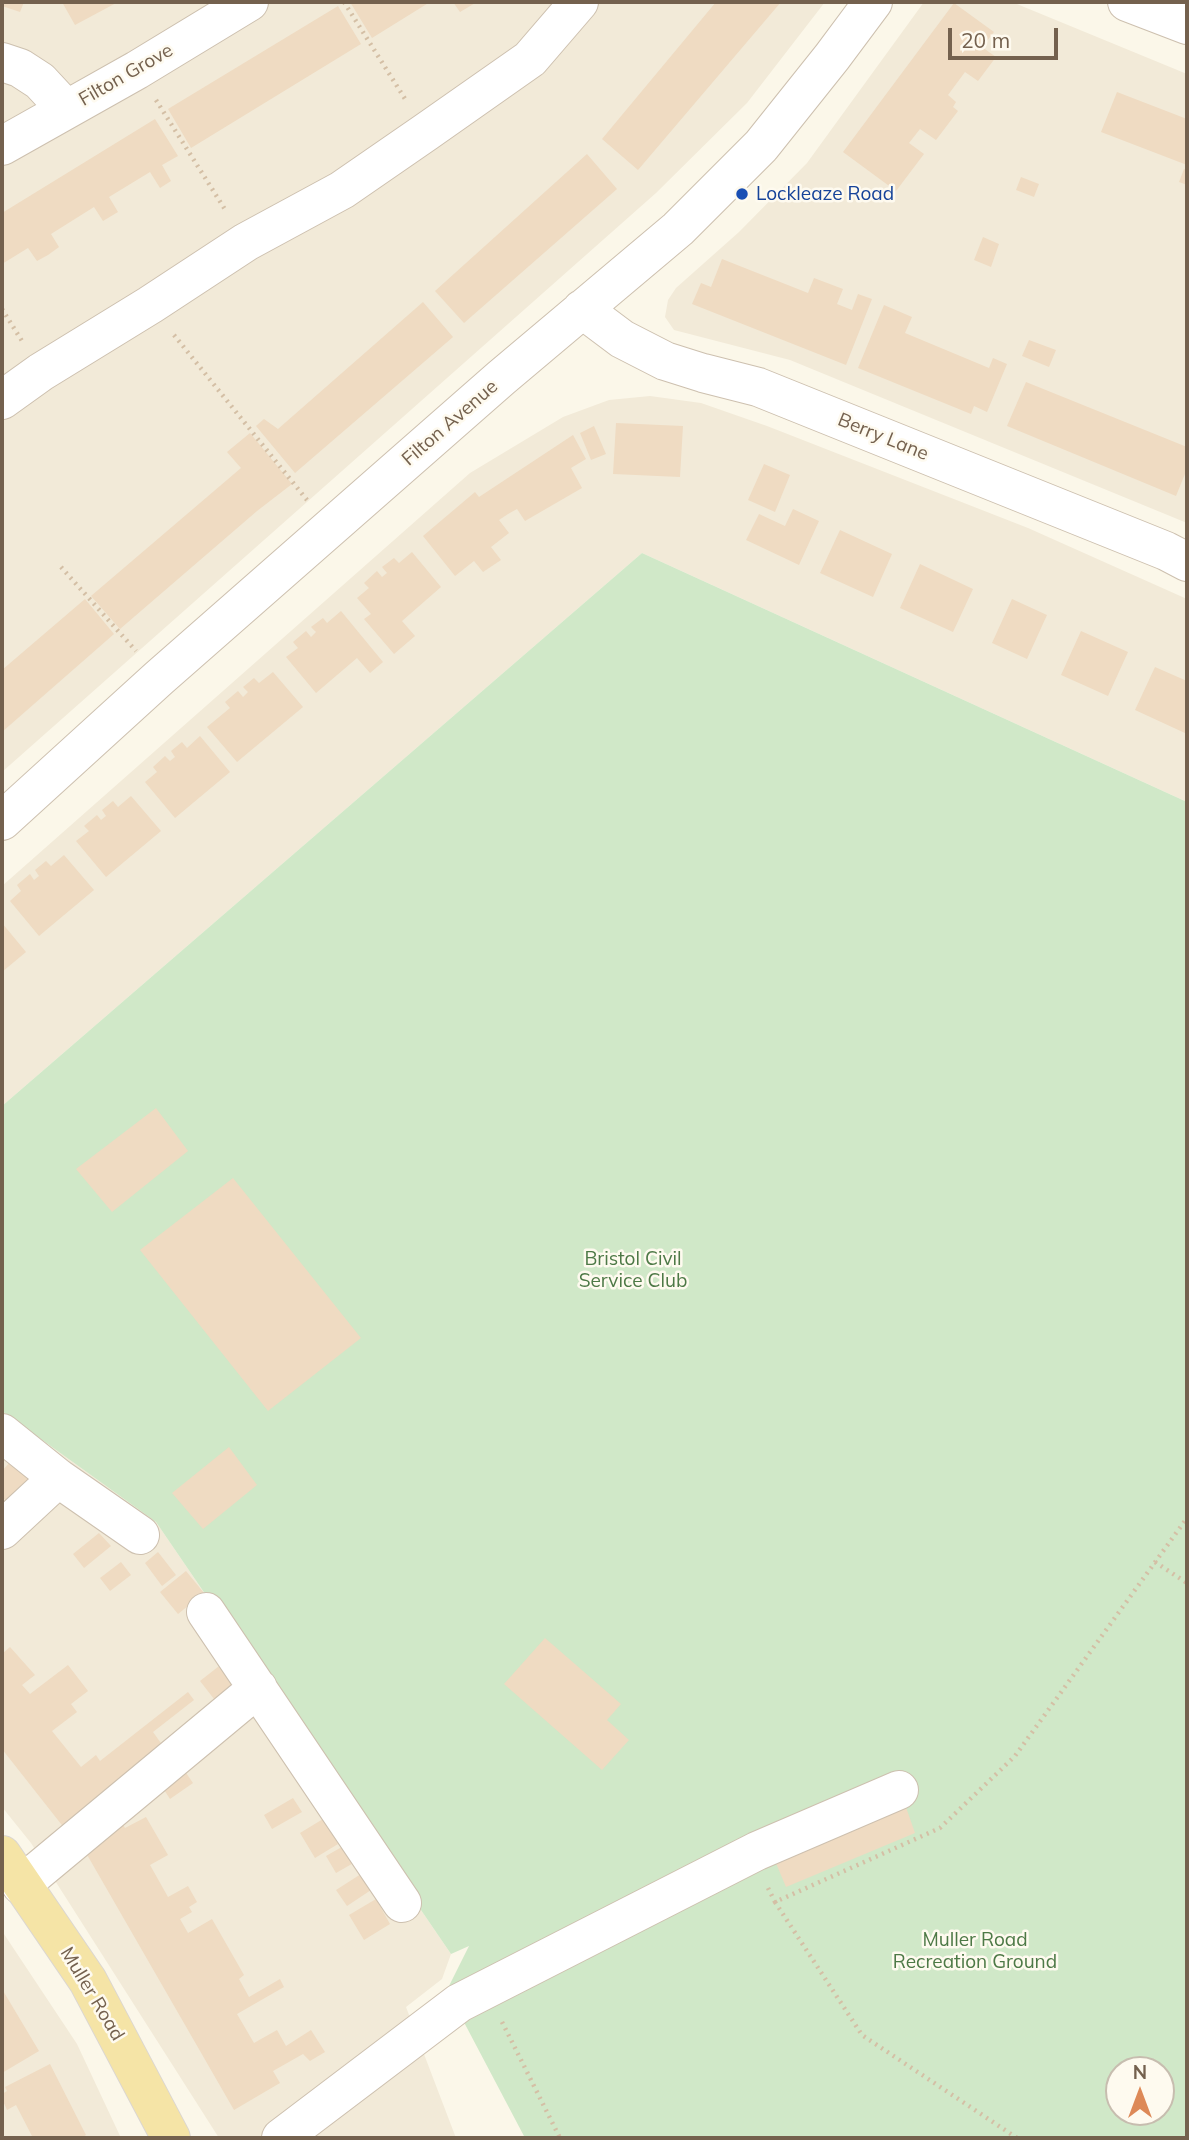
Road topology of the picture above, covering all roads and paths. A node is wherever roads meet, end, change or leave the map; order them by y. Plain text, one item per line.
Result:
1 (249, 2) edge
2 (344, 2) edge
3 (579, 2) edge
4 (873, 2) edge
5 (1127, 2) edge
6 (1187, 25) edge
7 (2, 62) edge
8 (137, 70) junction
9 (66, 109) junction
10 (426, 132) junction
11 (2, 146) edge
12 (246, 242) junction
13 (150, 306) junction
14 (582, 309) junction
15 (2, 400) edge
16 (329, 528) junction
17 (1187, 562) edge
18 (61, 566) dead end
19 (159, 678) junction
20 (2, 821) edge
21 (2, 1433) edge
22 (58, 1478) junction
23 (1187, 1518) edge
24 (2, 1530) edge
25 (140, 1535) dead end
26 (1155, 1562) junction
27 (1187, 1583) edge
28 (206, 1612) dead end
29 (258, 1688) junction
30 (899, 1790) dead end
31 (750, 1855) junction
32 (11, 1870) edge
33 (775, 1902) junction
34 (402, 1903) dead end
35 (486, 1990) junction
36 (171, 2138) edge
37 (281, 2138) edge
38 (560, 2138) edge
39 (1017, 2138) edge

1 - 8 street, Filton Grove
2 - 10 path
3 - 10 street
4 - 14 street, Filton Avenue
5 - 6 street
7 - 9 street
8 - 9 street, Filton Grove
8 - 12 path
9 - 11 street, Filton Grove
10 - 12 street
12 - 13 street
13 - 15 street
13 - 16 path
14 - 16 street, Filton Avenue
14 - 17 street, Berry Lane
16 - 19 street, Filton Avenue
18 - 19 path
19 - 20 street, Filton Avenue
21 - 22 street
22 - 24 street
22 - 25 street
23 - 26 path
26 - 27 path
26 - 33 path
28 - 29 street
29 - 32 street
29 - 34 street
30 - 31 street
31 - 33 path
31 - 35 street
32 - 36 main road, Muller Road
33 - 39 path
35 - 37 street
35 - 38 path

